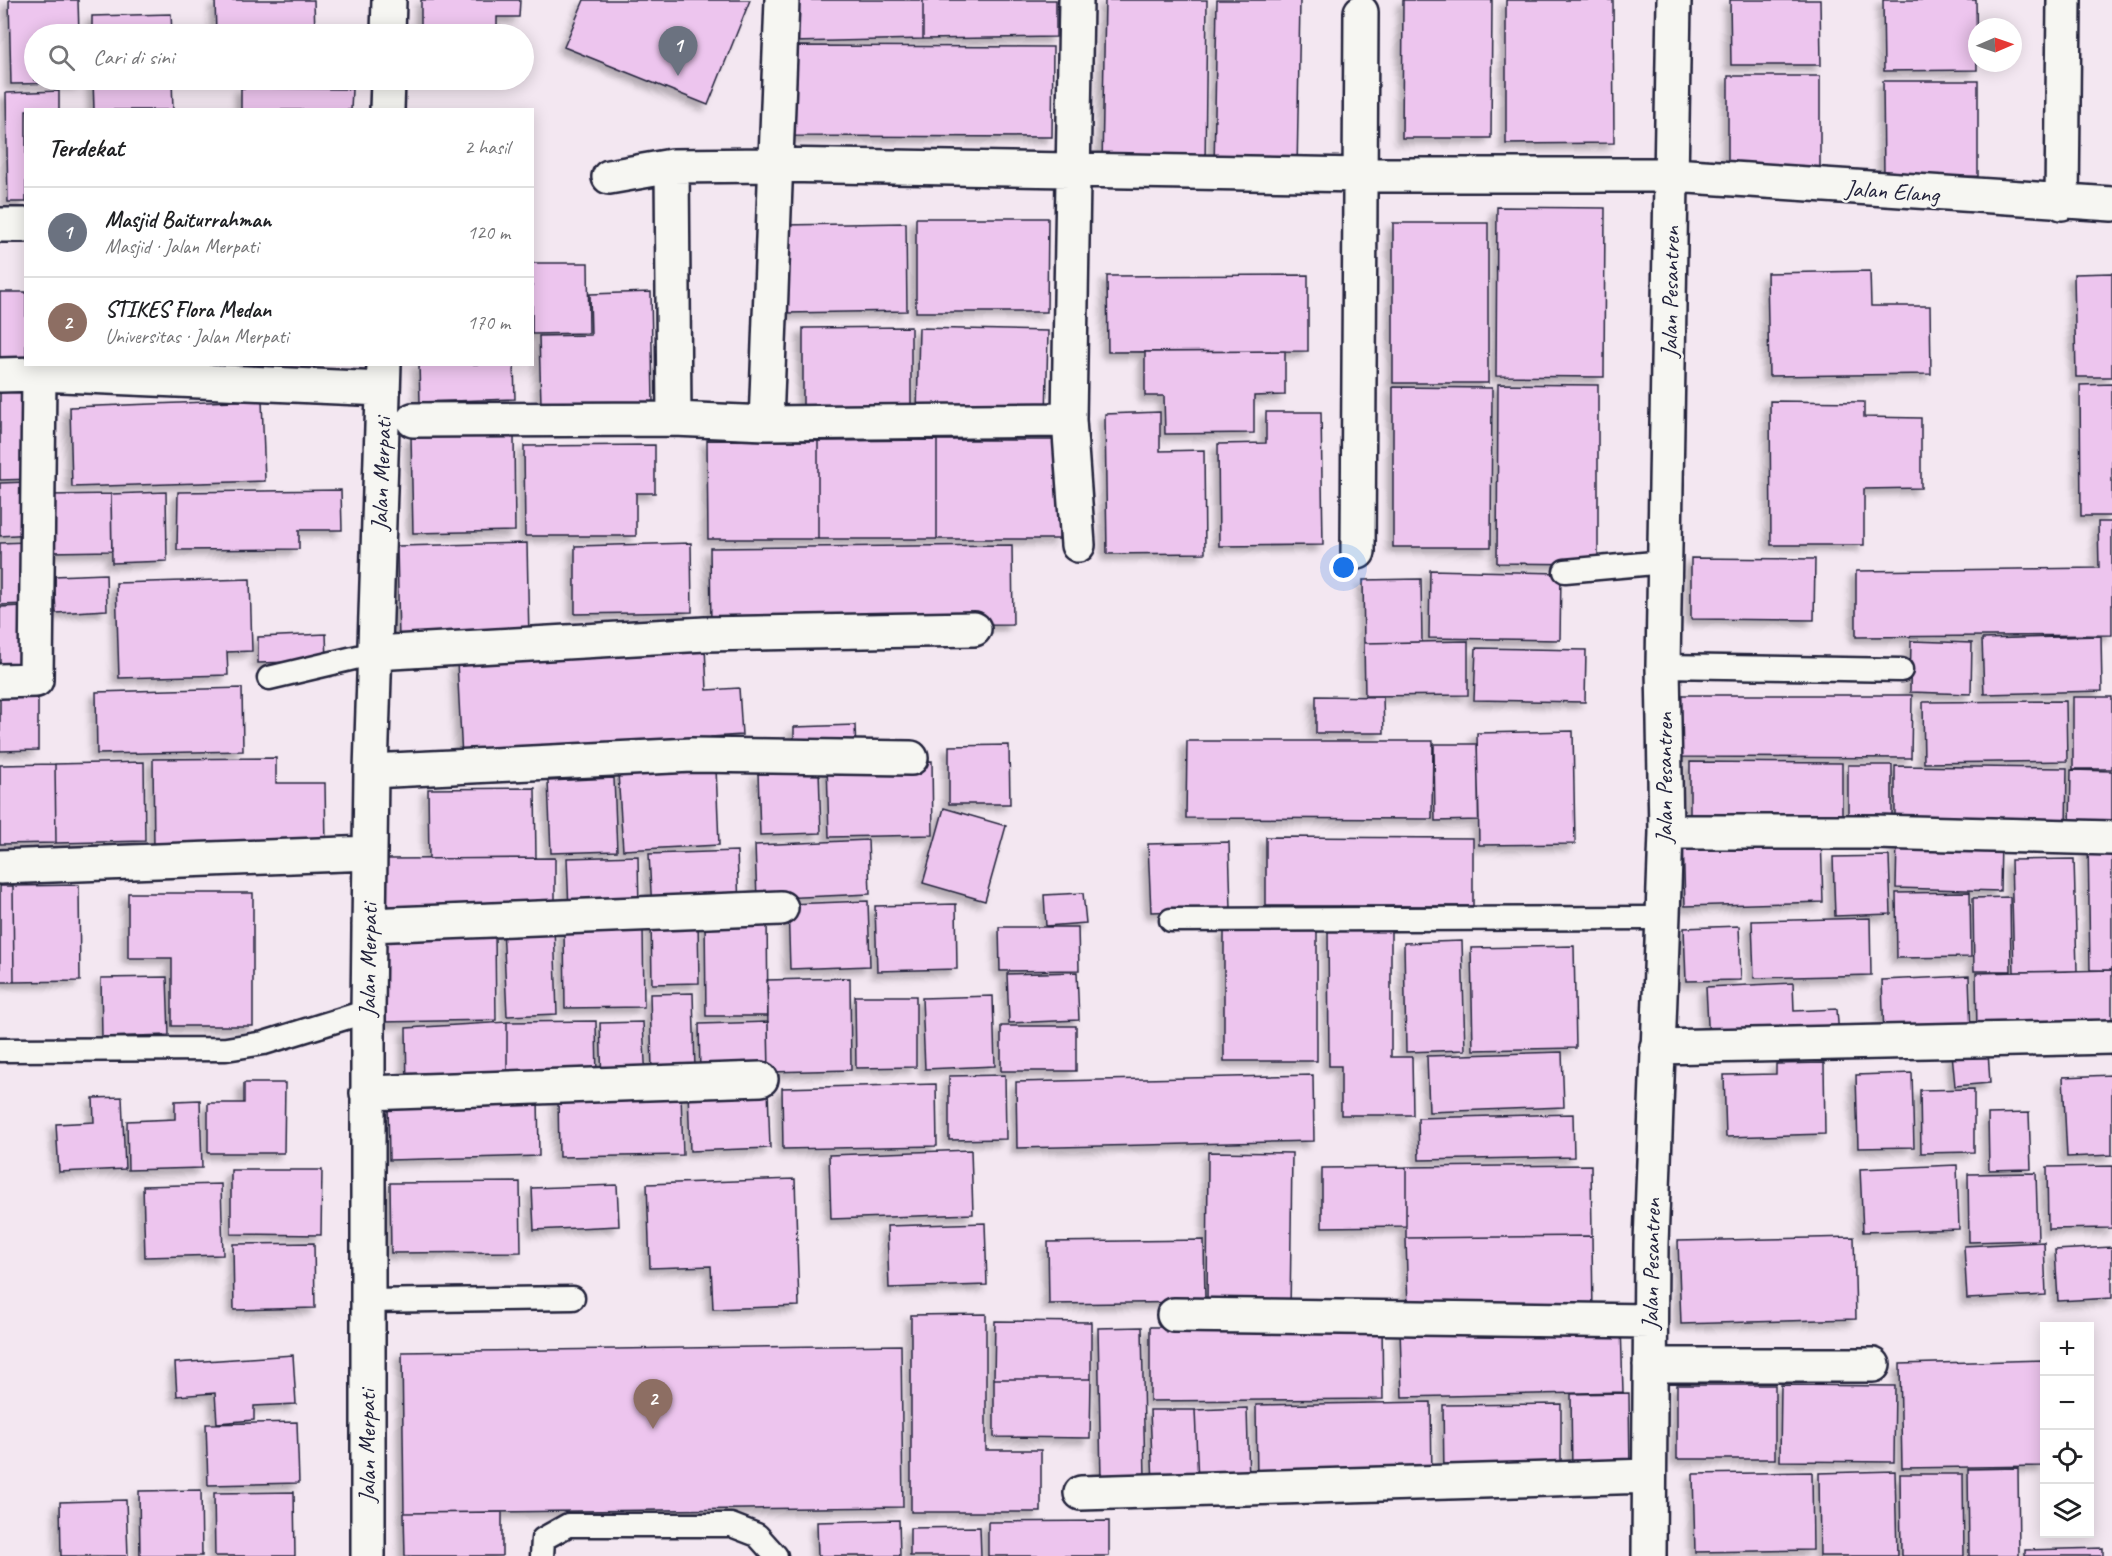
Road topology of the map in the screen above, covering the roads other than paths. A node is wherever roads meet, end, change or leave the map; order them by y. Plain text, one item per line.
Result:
1 (389, 0) edge
2 (782, 0) edge
3 (1076, 0) edge
4 (1674, 0) edge
5 (2064, 0) edge
6 (1361, 12) dead end
7 (388, 24) edge
8 (388, 90) edge
9 (387, 108) edge
10 (774, 165) junction
11 (672, 166) junction
12 (1071, 171) junction
13 (1362, 175) junction
14 (1673, 175) junction
15 (609, 177) dead end
16 (2062, 203) junction
17 (2112, 204) edge
18 (0, 225) edge
19 (24, 225) edge
20 (39, 374) junction
21 (0, 375) edge
22 (383, 377) edge
23 (674, 419) junction
24 (413, 420) dead end
25 (1069, 420) junction
26 (766, 423) junction
27 (1078, 545) dead end
28 (1358, 552) dead end
29 (1665, 562) junction
30 (1565, 571) dead end
31 (974, 629) dead end
32 (375, 653) junction
33 (1663, 666) junction
34 (1901, 670) dead end
35 (268, 678) dead end
36 (0, 681) edge
37 (911, 758) dead end
38 (371, 771) junction
39 (1666, 832) junction
40 (2112, 838) edge
41 (370, 853) junction
42 (0, 867) edge
43 (781, 908) dead end
44 (1660, 918) junction
45 (1171, 920) dead end
46 (369, 925) junction
47 (368, 1011) junction
48 (2112, 1037) edge
49 (1657, 1047) junction
50 (0, 1050) edge
51 (761, 1079) dead end
52 (367, 1093) junction
53 (573, 1298) dead end
54 (366, 1301) junction
55 (1174, 1315) dead end
56 (1650, 1321) junction
57 (1650, 1365) junction
58 (1873, 1365) dead end
59 (1649, 1476) junction
60 (1081, 1493) dead end
61 (368, 1556) edge
62 (542, 1556) edge
63 (776, 1556) edge
64 (1649, 1556) edge

1 - 7 street
2 - 10 street
3 - 12 street
4 - 14 street, Jalan Pesantren
5 - 16 street
6 - 13 street
8 - 9 street
10 - 11 street, Jalan Elang
10 - 12 street, Jalan Elang
10 - 26 street
11 - 15 street, Jalan Elang
11 - 23 street
12 - 13 street, Jalan Elang
12 - 25 street
13 - 14 street, Jalan Elang
13 - 28 street
14 - 16 street, Jalan Elang
14 - 29 street, Jalan Pesantren
16 - 17 street, Jalan Elang
18 - 19 street
20 - 21 street
20 - 22 street
20 - 36 street
22 - 32 street, Jalan Merpati
23 - 24 street
23 - 26 street
25 - 26 street
25 - 27 street
29 - 30 lane
29 - 33 street, Jalan Pesantren
31 - 32 street
32 - 35 lane
32 - 38 street, Jalan Merpati
33 - 34 lane
33 - 39 street, Jalan Pesantren
37 - 38 street
38 - 41 street, Jalan Merpati
39 - 40 street
39 - 44 street, Jalan Pesantren
41 - 42 street
41 - 46 street, Jalan Merpati
43 - 46 street
44 - 45 lane
44 - 49 street, Jalan Pesantren
46 - 47 street, Jalan Merpati
47 - 50 lane
47 - 52 street, Jalan Merpati
48 - 49 street
49 - 56 street, Jalan Pesantren
51 - 52 street
52 - 54 street, Jalan Merpati
53 - 54 lane
54 - 61 street, Jalan Merpati
55 - 56 street
56 - 57 street, Jalan Pesantren
57 - 58 street
57 - 59 street, Jalan Pesantren
59 - 60 street
59 - 64 street, Jalan Pesantren
62 - 63 lane

